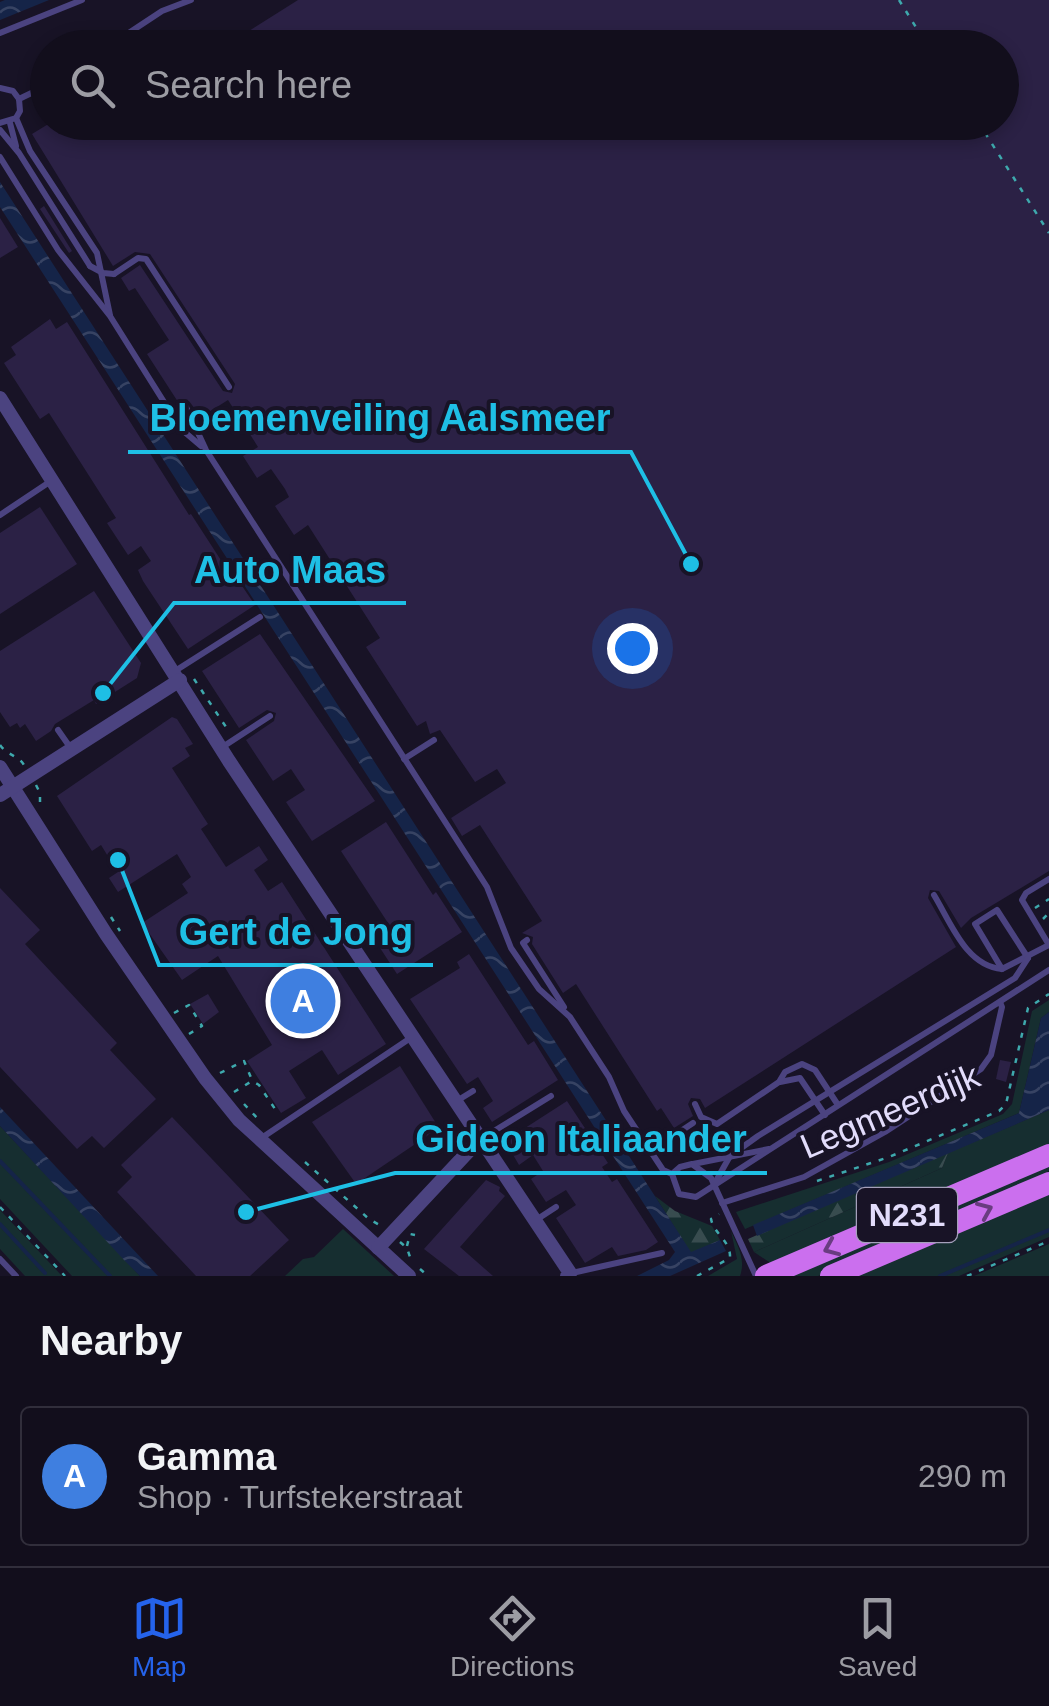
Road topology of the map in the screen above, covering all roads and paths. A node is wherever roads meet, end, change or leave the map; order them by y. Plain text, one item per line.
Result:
1 (82, 0) edge
2 (190, 0) edge
3 (899, 0) edge
4 (133, 30) edge
5 (918, 30) edge
6 (0, 34) edge
7 (0, 88) edge
8 (30, 94) edge
9 (19, 99) junction
10 (13, 120) junction
11 (0, 127) edge
12 (990, 140) edge
13 (19, 153) junction
14 (0, 157) edge
15 (1049, 233) edge
16 (110, 316) junction
17 (229, 386) dead end
18 (0, 398) edge
19 (186, 407) dead end
20 (206, 450) junction
21 (52, 480) junction
22 (0, 515) edge
23 (260, 617) dead end
24 (180, 672) junction
25 (270, 716) dead end
26 (58, 730) dead end
27 (434, 740) dead end
28 (0, 744) edge
29 (220, 746) junction
30 (72, 751) junction
31 (404, 759) junction
32 (0, 767) edge
33 (30, 776) junction
34 (6, 791) edge
35 (43, 813) dead end
36 (1049, 879) edge
37 (934, 895) dead end
38 (1049, 899) edge
39 (108, 912) dead end
40 (1029, 912) junction
41 (124, 938) dead end
42 (527, 940) dead end
43 (1028, 958) junction
44 (1002, 970) junction
45 (1049, 970) edge
46 (1049, 994) edge
47 (1000, 1002) junction
48 (173, 1014) joint
49 (570, 1017) junction
50 (412, 1037) junction
51 (252, 1082) junction
52 (779, 1082) junction
53 (474, 1091) dead end
54 (829, 1092) junction
55 (232, 1093) junction
56 (551, 1096) dead end
57 (815, 1100) junction
58 (454, 1102) junction
59 (695, 1104) dead end
60 (839, 1105) junction
61 (275, 1109) dead end
62 (825, 1114) junction
63 (693, 1123) dead end
64 (265, 1135) junction
65 (480, 1139) junction
66 (775, 1148) junction
67 (651, 1151) junction
68 (1049, 1155) edge
69 (730, 1156) junction
70 (303, 1161) dead end
71 (692, 1164) junction
72 (672, 1174) junction
73 (816, 1181) dead end
74 (1049, 1183) edge
75 (714, 1185) junction
76 (722, 1203) junction
77 (0, 1207) edge
78 (556, 1207) dead end
79 (724, 1212) junction
80 (535, 1220) junction
81 (392, 1234) junction
82 (415, 1234) dead end
83 (1049, 1241) edge
84 (378, 1248) junction
85 (407, 1248) junction
86 (662, 1254) dead end
87 (0, 1259) edge
88 (569, 1275) edge
89 (16, 1276) edge
90 (64, 1276) edge
91 (409, 1276) edge
92 (428, 1276) edge
93 (696, 1276) edge
94 (756, 1276) edge
95 (766, 1276) edge
96 (831, 1276) edge
97 (967, 1276) edge

1 - 6 lane
2 - 4 lane
3 - 5 path
7 - 9 lane
8 - 9 lane
9 - 10 lane
10 - 11 lane
10 - 13 lane
10 - 16 lane
11 - 13 lane
12 - 15 path
13 - 17 lane, bridge
14 - 16 lane
16 - 20 lane
18 - 21 street
19 - 20 lane
20 - 31 lane
21 - 22 lane
21 - 24 street
23 - 24 lane
24 - 29 street
24 - 29 path
24 - 30 street
25 - 29 lane
26 - 30 lane
27 - 31 lane
28 - 33 path
29 - 50 street
30 - 33 street
31 - 49 lane
32 - 34 street
33 - 34 street
33 - 35 path
34 - 64 street
36 - 40 lane
37 - 44 lane
38 - 40 path
39 - 41 path
40 - 43 lane
42 - 49 lane
43 - 44 lane
43 - 44 lane
43 - 54 lane
45 - 47 lane
46 - 73 path, Legmeerdijk
47 - 60 lane
47 - 76 lane
48 - 48 path
49 - 67 lane
50 - 58 street
50 - 64 lane
51 - 55 path
51 - 55 path
51 - 61 path
52 - 54 lane
52 - 57 lane
52 - 59 lane
53 - 58 lane
54 - 57 lane
54 - 60 lane
55 - 64 path
56 - 65 lane
57 - 62 lane
57 - 69 lane
58 - 65 street
60 - 62 lane
62 - 66 lane
63 - 67 lane
64 - 84 street
65 - 80 street
65 - 81 street
66 - 69 lane
66 - 75 lane
67 - 72 lane
68 -> 95 main road, N231
69 - 71 lane
69 - 75 lane
70 - 81 path
71 - 72 lane
71 - 75 lane
72 - 75 lane
96 -> 74 main road, N231
75 - 76 lane
76 - 79 lane
77 - 90 path
78 - 80 lane
79 - 93 path
79 - 94 lane
80 - 88 street
81 - 84 street
81 - 85 path
82 - 85 path
83 - 97 path
84 - 91 street
85 - 92 path
86 - 88 lane
87 - 89 lane

